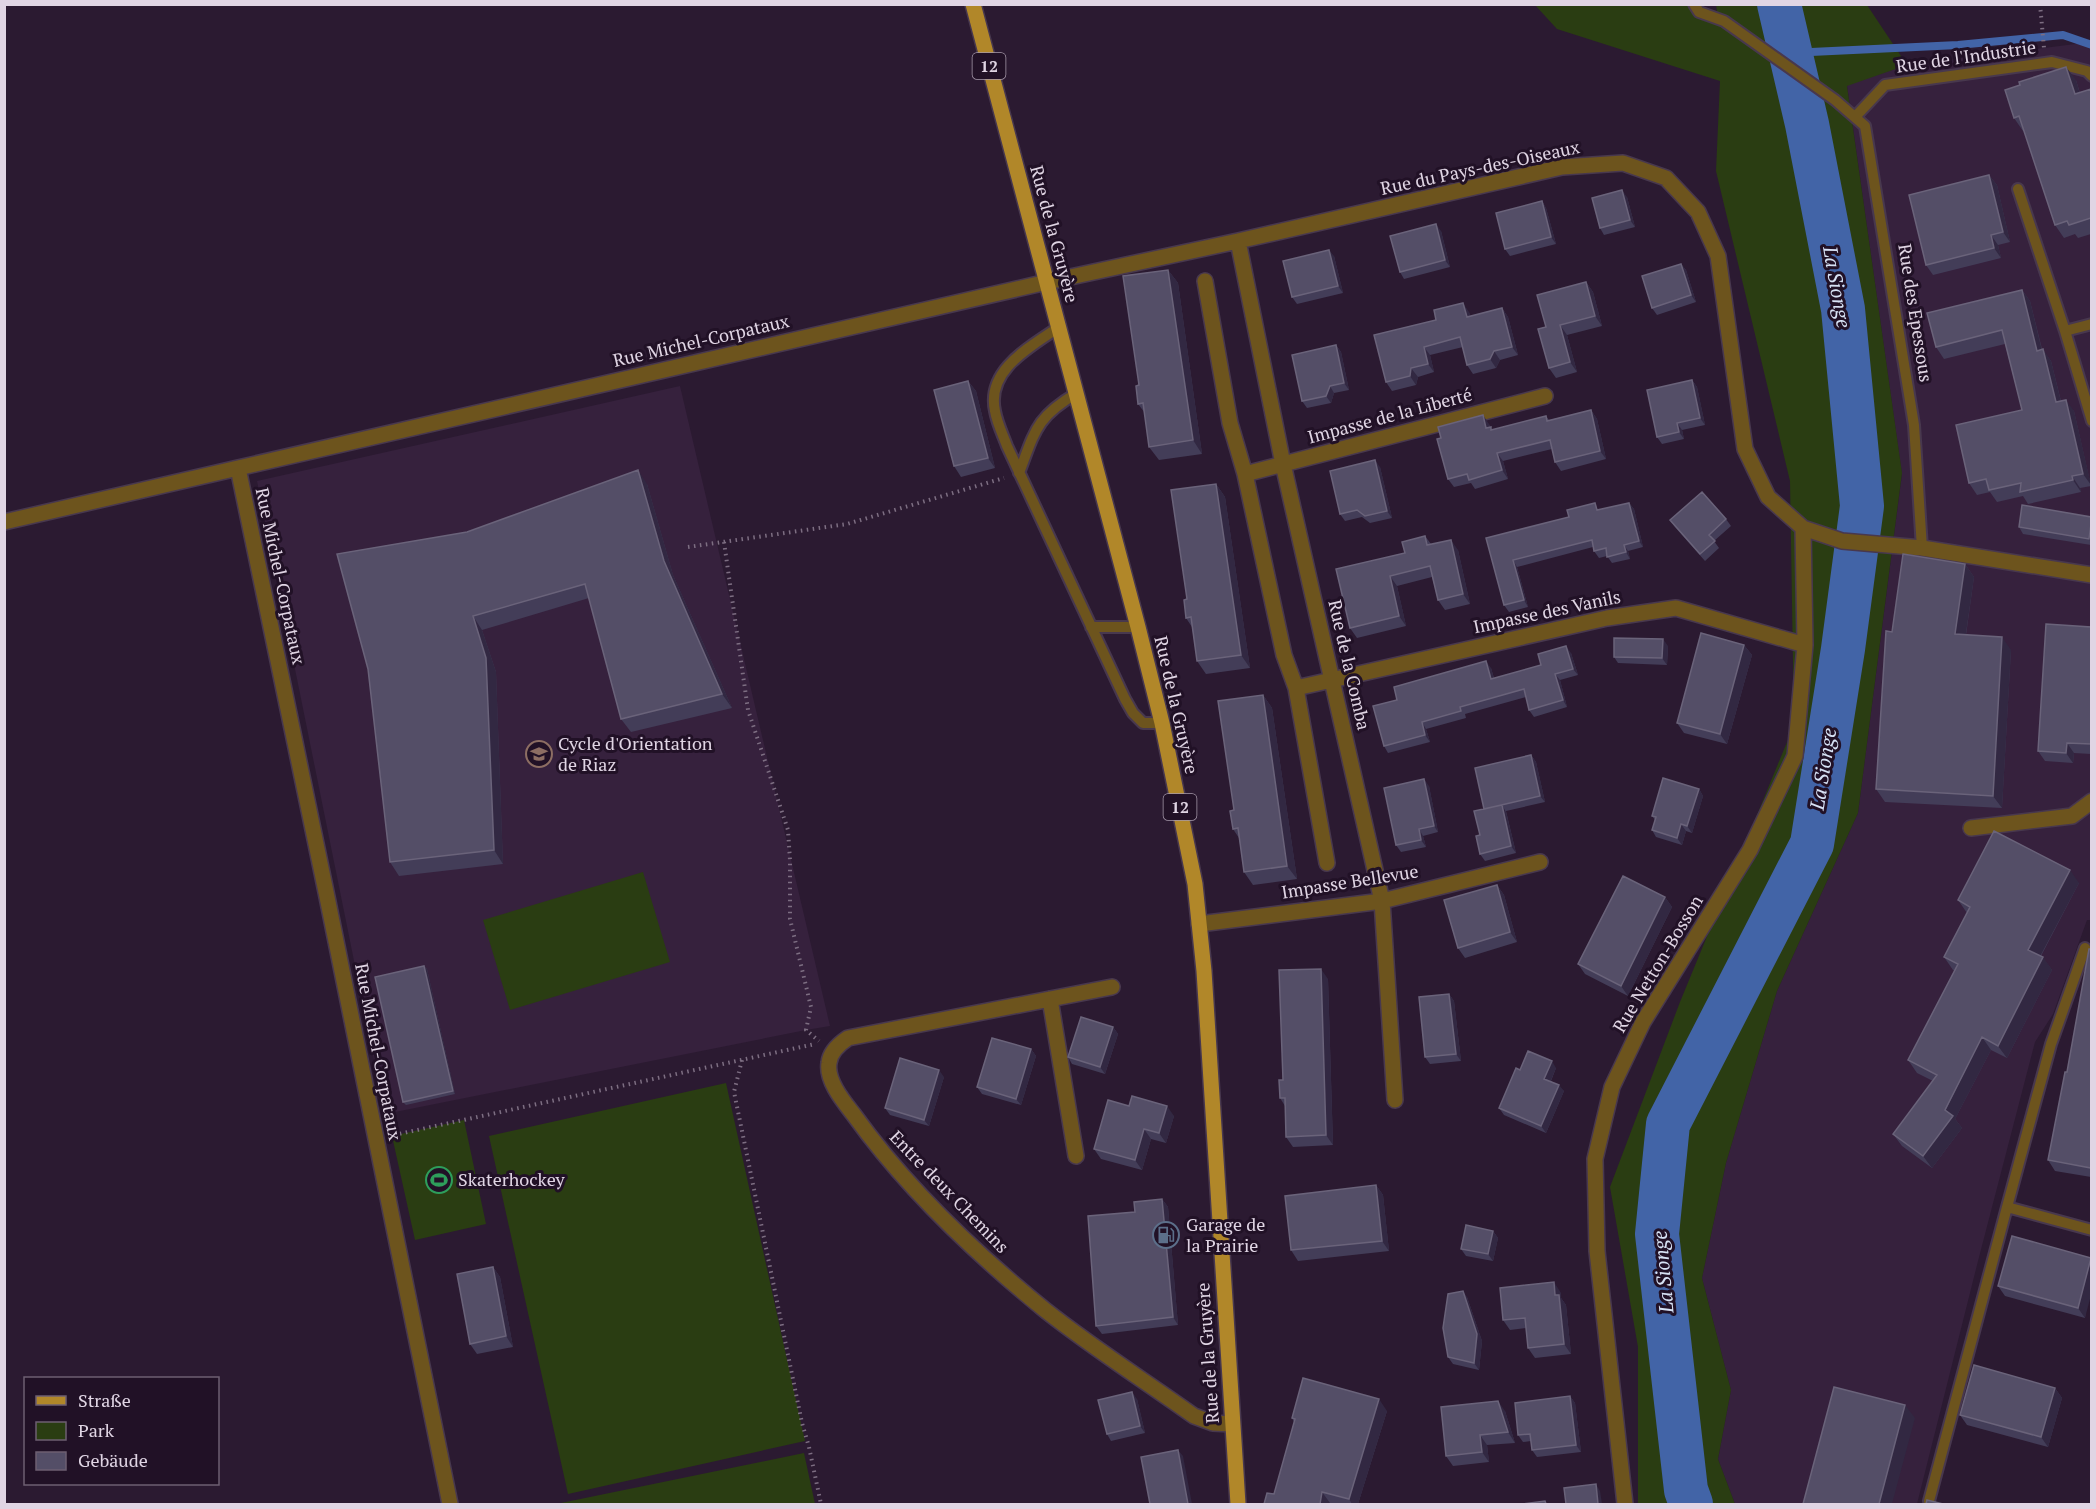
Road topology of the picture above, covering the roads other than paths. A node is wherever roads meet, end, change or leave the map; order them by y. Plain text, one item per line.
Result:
1 (973, 4) edge
2 (1694, 4) edge
3 (2091, 76) edge
4 (1855, 117) junction
5 (2018, 189) dead end
6 (1238, 241) junction
7 (1204, 281) dead end
8 (1047, 282) junction
9 (2091, 324) edge
10 (1059, 327) junction
11 (2065, 331) junction
12 (1077, 393) junction
13 (1545, 396) dead end
14 (2091, 421) edge
15 (1283, 464) junction
16 (238, 468) junction
17 (1020, 473) junction
18 (1245, 474) junction
19 (4, 522) edge
20 (1803, 528) junction
21 (1922, 548) junction
22 (2091, 575) edge
23 (1091, 627) junction
24 (1138, 627) junction
25 (1805, 645) junction
26 (1333, 679) junction
27 (1296, 688) junction
28 (1162, 723) junction
29 (2091, 801) edge
30 (1971, 828) dead end
31 (1327, 862) dead end
32 (1540, 862) dead end
33 (1382, 901) junction
34 (1199, 924) junction
35 (2085, 948) dead end
36 (1112, 987) dead end
37 (1050, 999) junction
38 (1395, 1100) dead end
39 (1076, 1156) dead end
40 (2007, 1207) junction
41 (2091, 1230) edge
42 (1232, 1424) junction
43 (1929, 1501) edge
44 (450, 1504) edge
45 (1238, 1504) edge
46 (1625, 1504) edge

1 - 8 main road, Rue de la Gruyère / 12
2 - 4 lane, Rue des Epessous
3 - 4 lane, Rue de l'Industrie
4 - 21 lane, Rue des Epessous
5 - 11 lane
6 - 8 street, Rue du Pays-des-Oiseaux
6 - 15 street, Rue de la Comba
6 - 20 street, Rue du Pays-des-Oiseaux
7 - 18 street
8 - 10 main road, Rue de la Gruyère / 12
8 - 16 street, Rue Michel-Corpataux
9 - 11 lane
10 - 12 main road, Rue de la Gruyère / 12
10 - 17 lane
11 - 14 lane
12 - 17 lane
12 - 24 main road, Rue de la Gruyère / 12
13 - 15 street, Impasse de la Liberté
15 - 18 street, Impasse de la Liberté
15 - 26 street, Rue de la Comba
16 - 19 street
16 - 44 street, Rue Michel-Corpataux
17 - 23 lane
18 - 27 street
20 - 21 street, Rue du Pays-des-Oiseaux
20 - 25 street, Rue Netton-Bosson
21 - 22 street
23 - 24 lane
23 - 28 lane
24 - 28 main road, Rue de la Gruyère / 12
25 - 26 street, Impasse des Vanils
25 - 46 street, Rue Netton-Bosson
26 - 27 street, Impasse des Vanils
26 - 33 street, Rue de la Comba
27 - 31 street
28 - 34 main road, Rue de la Gruyère / 12
29 - 30 street
32 - 33 street, Impasse Bellevue
33 - 34 street, Impasse Bellevue
33 - 38 street, Rue de la Comba
34 - 42 main road, Rue de la Gruyère / 12
35 - 40 lane
36 - 37 street, Entre deux Chemins
37 - 39 street
37 - 42 street, Entre deux Chemins
40 - 41 lane
40 - 43 lane
42 - 45 main road, Rue de la Gruyère / 12

